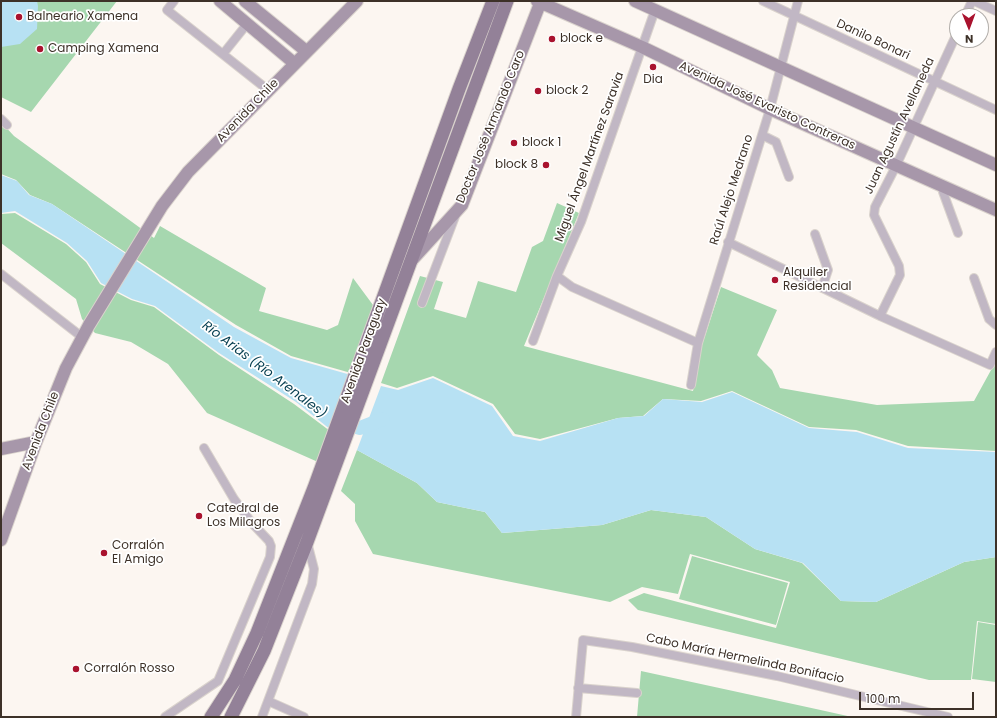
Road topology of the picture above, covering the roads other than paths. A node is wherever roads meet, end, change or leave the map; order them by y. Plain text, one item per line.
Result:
1 (174, 1) edge
2 (220, 1) edge
3 (245, 1) edge
4 (358, 1) edge
5 (493, 1) edge
6 (507, 1) edge
7 (635, 1) edge
8 (763, 1) edge
9 (798, 1) edge
10 (973, 1) edge
11 (540, 2) edge
12 (655, 10) junction
13 (996, 11) edge
14 (793, 16) junction
15 (247, 24) junction
16 (642, 47) junction
17 (950, 48) edge
18 (306, 51) junction
19 (223, 54) junction
20 (294, 63) junction
21 (780, 66) junction
22 (934, 81) junction
23 (268, 90) junction
24 (770, 109) junction
25 (996, 110) edge
26 (1, 119) edge
27 (7, 125) dead end
28 (913, 129) junction
29 (762, 135) junction
30 (996, 165) edge
31 (896, 166) junction
32 (789, 177) dead end
33 (945, 188) junction
34 (996, 210) edge
35 (457, 212) junction
36 (958, 233) dead end
37 (814, 234) dead end
38 (728, 242) junction
39 (410, 262) junction
40 (1, 274) edge
41 (557, 276) junction
42 (974, 278) dead end
43 (10, 280) junction
44 (1, 281) edge
45 (822, 288) junction
46 (422, 303) dead end
47 (387, 307) junction
48 (880, 316) junction
49 (996, 325) edge
50 (82, 337) junction
51 (533, 341) dead end
52 (698, 343) junction
53 (996, 352) edge
54 (691, 385) dead end
55 (36, 442) junction
56 (204, 448) dead end
57 (1, 449) edge
58 (2, 532) edge
59 (308, 542) junction
60 (578, 688) junction
61 (637, 693) dead end
62 (268, 701) junction
63 (168, 716) edge
64 (211, 717) edge
65 (231, 717) edge
66 (262, 717) edge
67 (304, 717) edge
68 (576, 717) edge
69 (948, 717) edge

1 - 19 street
2 - 15 street
3 - 18 street
4 - 18 street, Avenida Chile
5 - 47 main road, Avenida Paraguay
6 - 39 main road, Avenida Paraguay
7 - 12 street
8 - 14 street, Danilo Bonari
9 - 14 street, Raúl Alejo Medrano
10 - 13 street
11 - 16 street, Avenida José Evaristo Contreras
11 - 35 street, Doctor José Armando Caro
12 - 16 street, Miguel Ángel Martínez Saravia
12 - 21 street
14 - 21 street, Raúl Alejo Medrano
14 - 22 street, Danilo Bonari
15 - 19 street
15 - 20 street
16 - 24 street, Avenida José Evaristo Contreras
16 - 41 street, Miguel Ángel Martínez Saravia
17 - 22 street, Juan Agustín Avellaneda
18 - 20 street, Avenida Chile
19 - 23 street
20 - 23 street, Avenida Chile
21 - 24 street, Raúl Alejo Medrano
21 - 28 street
22 - 25 street, Danilo Bonari
22 - 28 street, Juan Agustín Avellaneda
23 - 50 street, Avenida Chile
24 - 29 street, Raúl Alejo Medrano
24 - 31 street, Avenida José Evaristo Contreras
26 - 27 street
28 - 30 street
28 - 31 street, Juan Agustín Avellaneda
29 - 32 street
29 - 38 street, Raúl Alejo Medrano
31 - 33 street, Avenida José Evaristo Contreras
31 - 48 street, Juan Agustín Avellaneda
33 - 34 street, Avenida José Evaristo Contreras
33 - 36 street
35 - 39 street, Doctor José Armando Caro
35 - 46 street
37 - 45 street
38 - 45 street
38 - 52 street, Raúl Alejo Medrano
39 - 47 main road, Avenida Paraguay
40 - 43 street
41 - 51 street, Miguel Ángel Martínez Saravia
41 - 52 street
42 - 49 street
43 - 44 street
43 - 50 street
45 - 48 street
47 - 59 main road, Avenida Paraguay
47 - 64 main road, Avenida Paraguay
48 - 53 street
50 - 55 street, Avenida Chile
52 - 54 street, Raúl Alejo Medrano
55 - 57 street
55 - 58 street, Avenida Chile
56 - 63 street
59 - 62 street
59 - 65 main road, Avenida Paraguay
60 - 61 street
60 - 68 street
60 - 69 street, Cabo María Hermelinda Bonifacio
62 - 66 street
62 - 67 street

